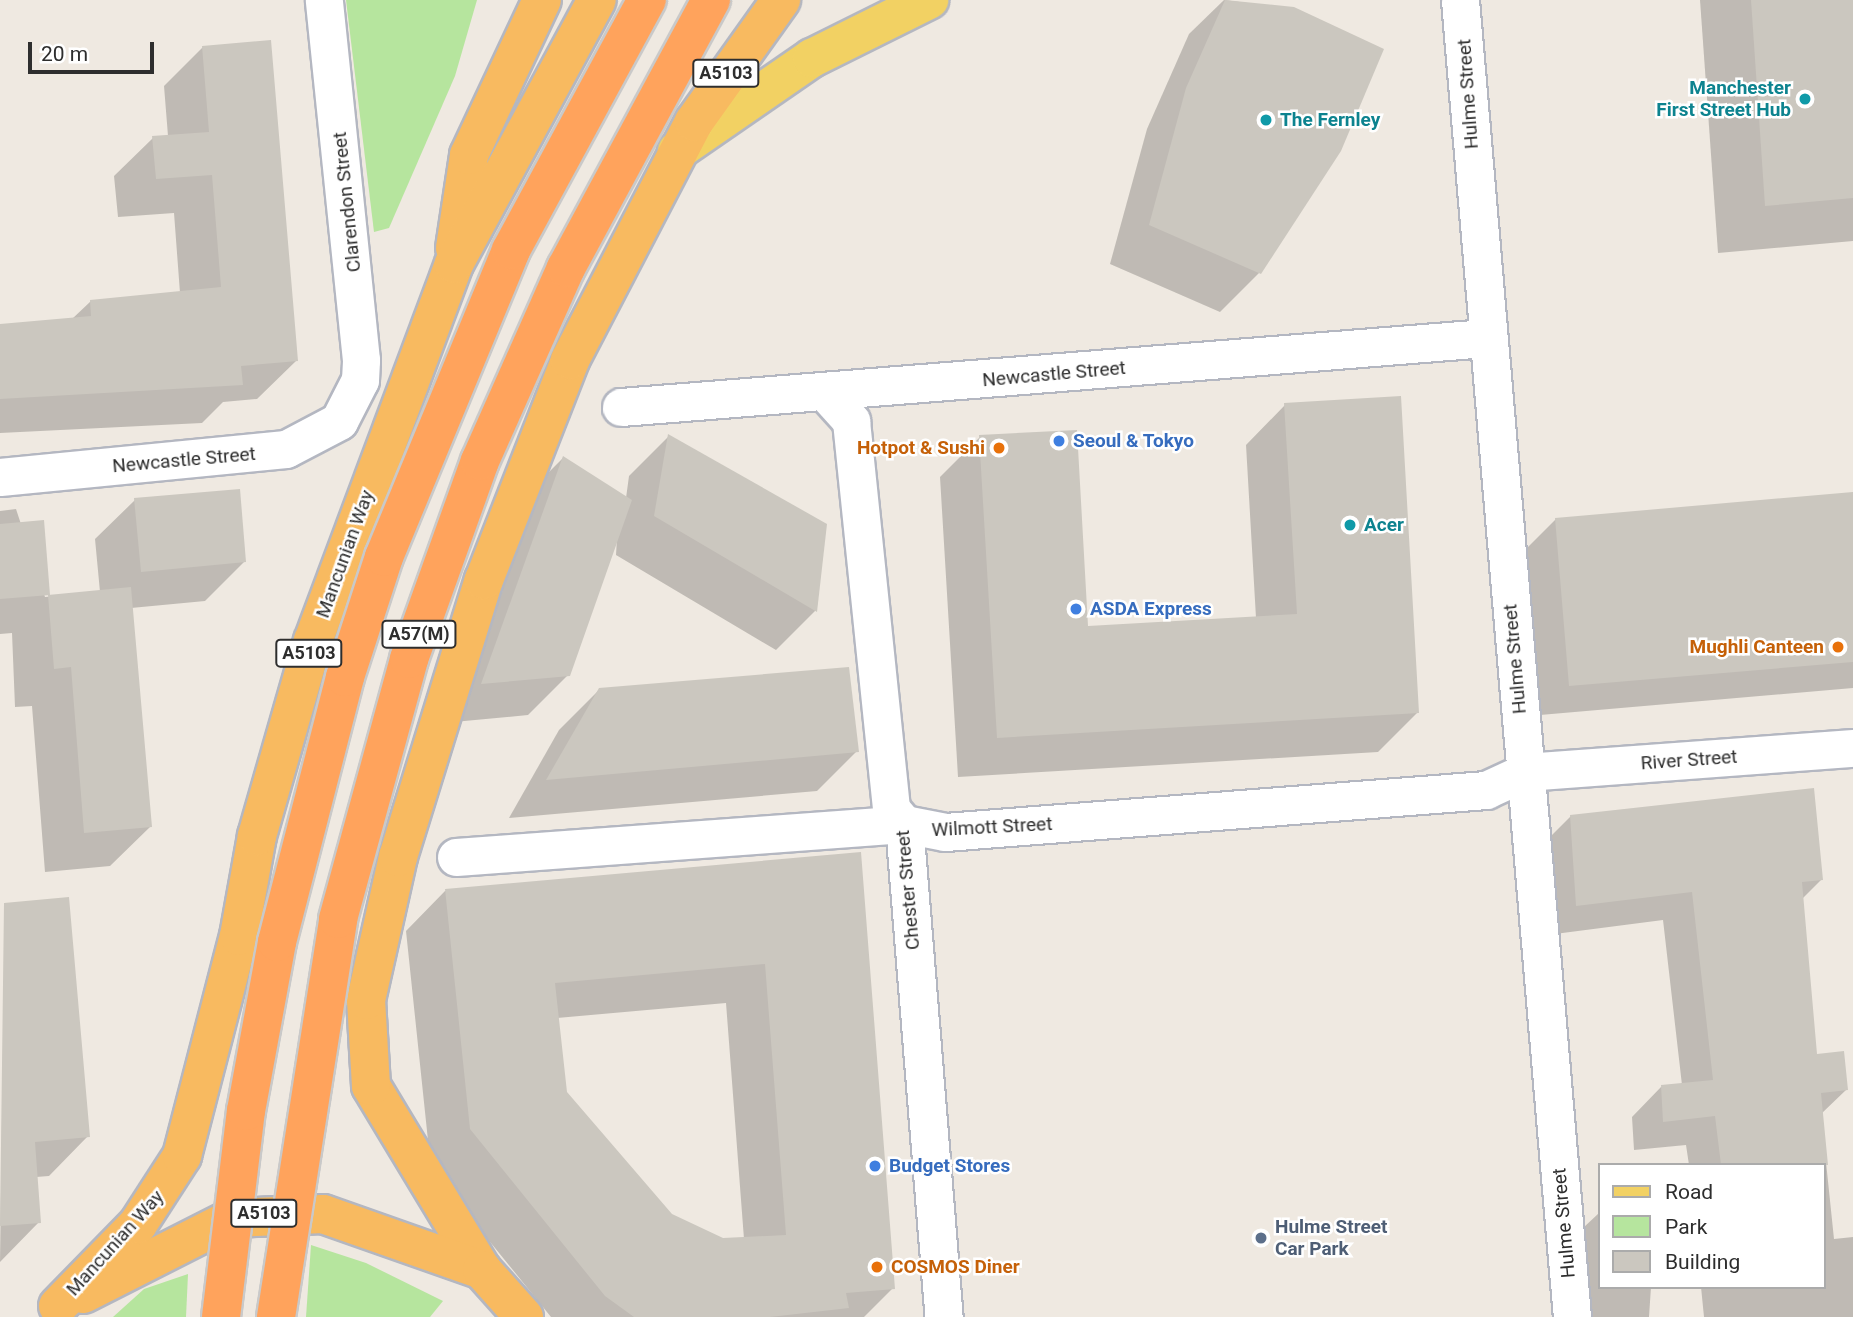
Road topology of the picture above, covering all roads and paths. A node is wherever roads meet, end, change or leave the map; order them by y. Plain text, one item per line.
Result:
1 (324, 0) edge
2 (541, 0) edge
3 (597, 0) edge
4 (647, 0) edge
5 (711, 0) edge
6 (781, 0) edge
7 (929, 0) edge
8 (1461, 0) edge
9 (677, 151) junction
10 (454, 264) junction
11 (1487, 338) junction
12 (826, 393) junction
13 (350, 403) joint
14 (621, 407) dead end
15 (0, 477) edge
16 (1853, 748) edge
17 (1525, 772) junction
18 (904, 824) junction
19 (456, 857) dead end
20 (482, 1270) junction
21 (52, 1312) edge
22 (221, 1317) edge
23 (276, 1317) edge
24 (524, 1317) edge
25 (944, 1317) edge
26 (1572, 1317) edge

1 - 13 street, Clarendon Street
2 - 10 highway
3 - 10 highway, Mancunian Way / A5103
4 - 22 highway, Mancunian Way / A57(M), bridge
5 - 23 highway, A57(M), bridge
6 - 9 highway, A5103
7 - 9 main road
8 - 11 street, Hulme Street
9 - 20 highway, A5103
10 - 21 highway, Mancunian Way / A5103
11 - 12 street, Newcastle Street
11 - 17 street, Hulme Street
12 - 14 street, Newcastle Street
12 - 18 street, Chester Street
13 - 15 street, Newcastle Street
16 - 17 street, River Street
17 - 18 street, Wilmott Street
17 - 26 street, Hulme Street
18 - 19 street, Wilmott Street
18 - 25 street, Chester Street
20 - 21 highway, A5103
20 - 24 highway, A5103

